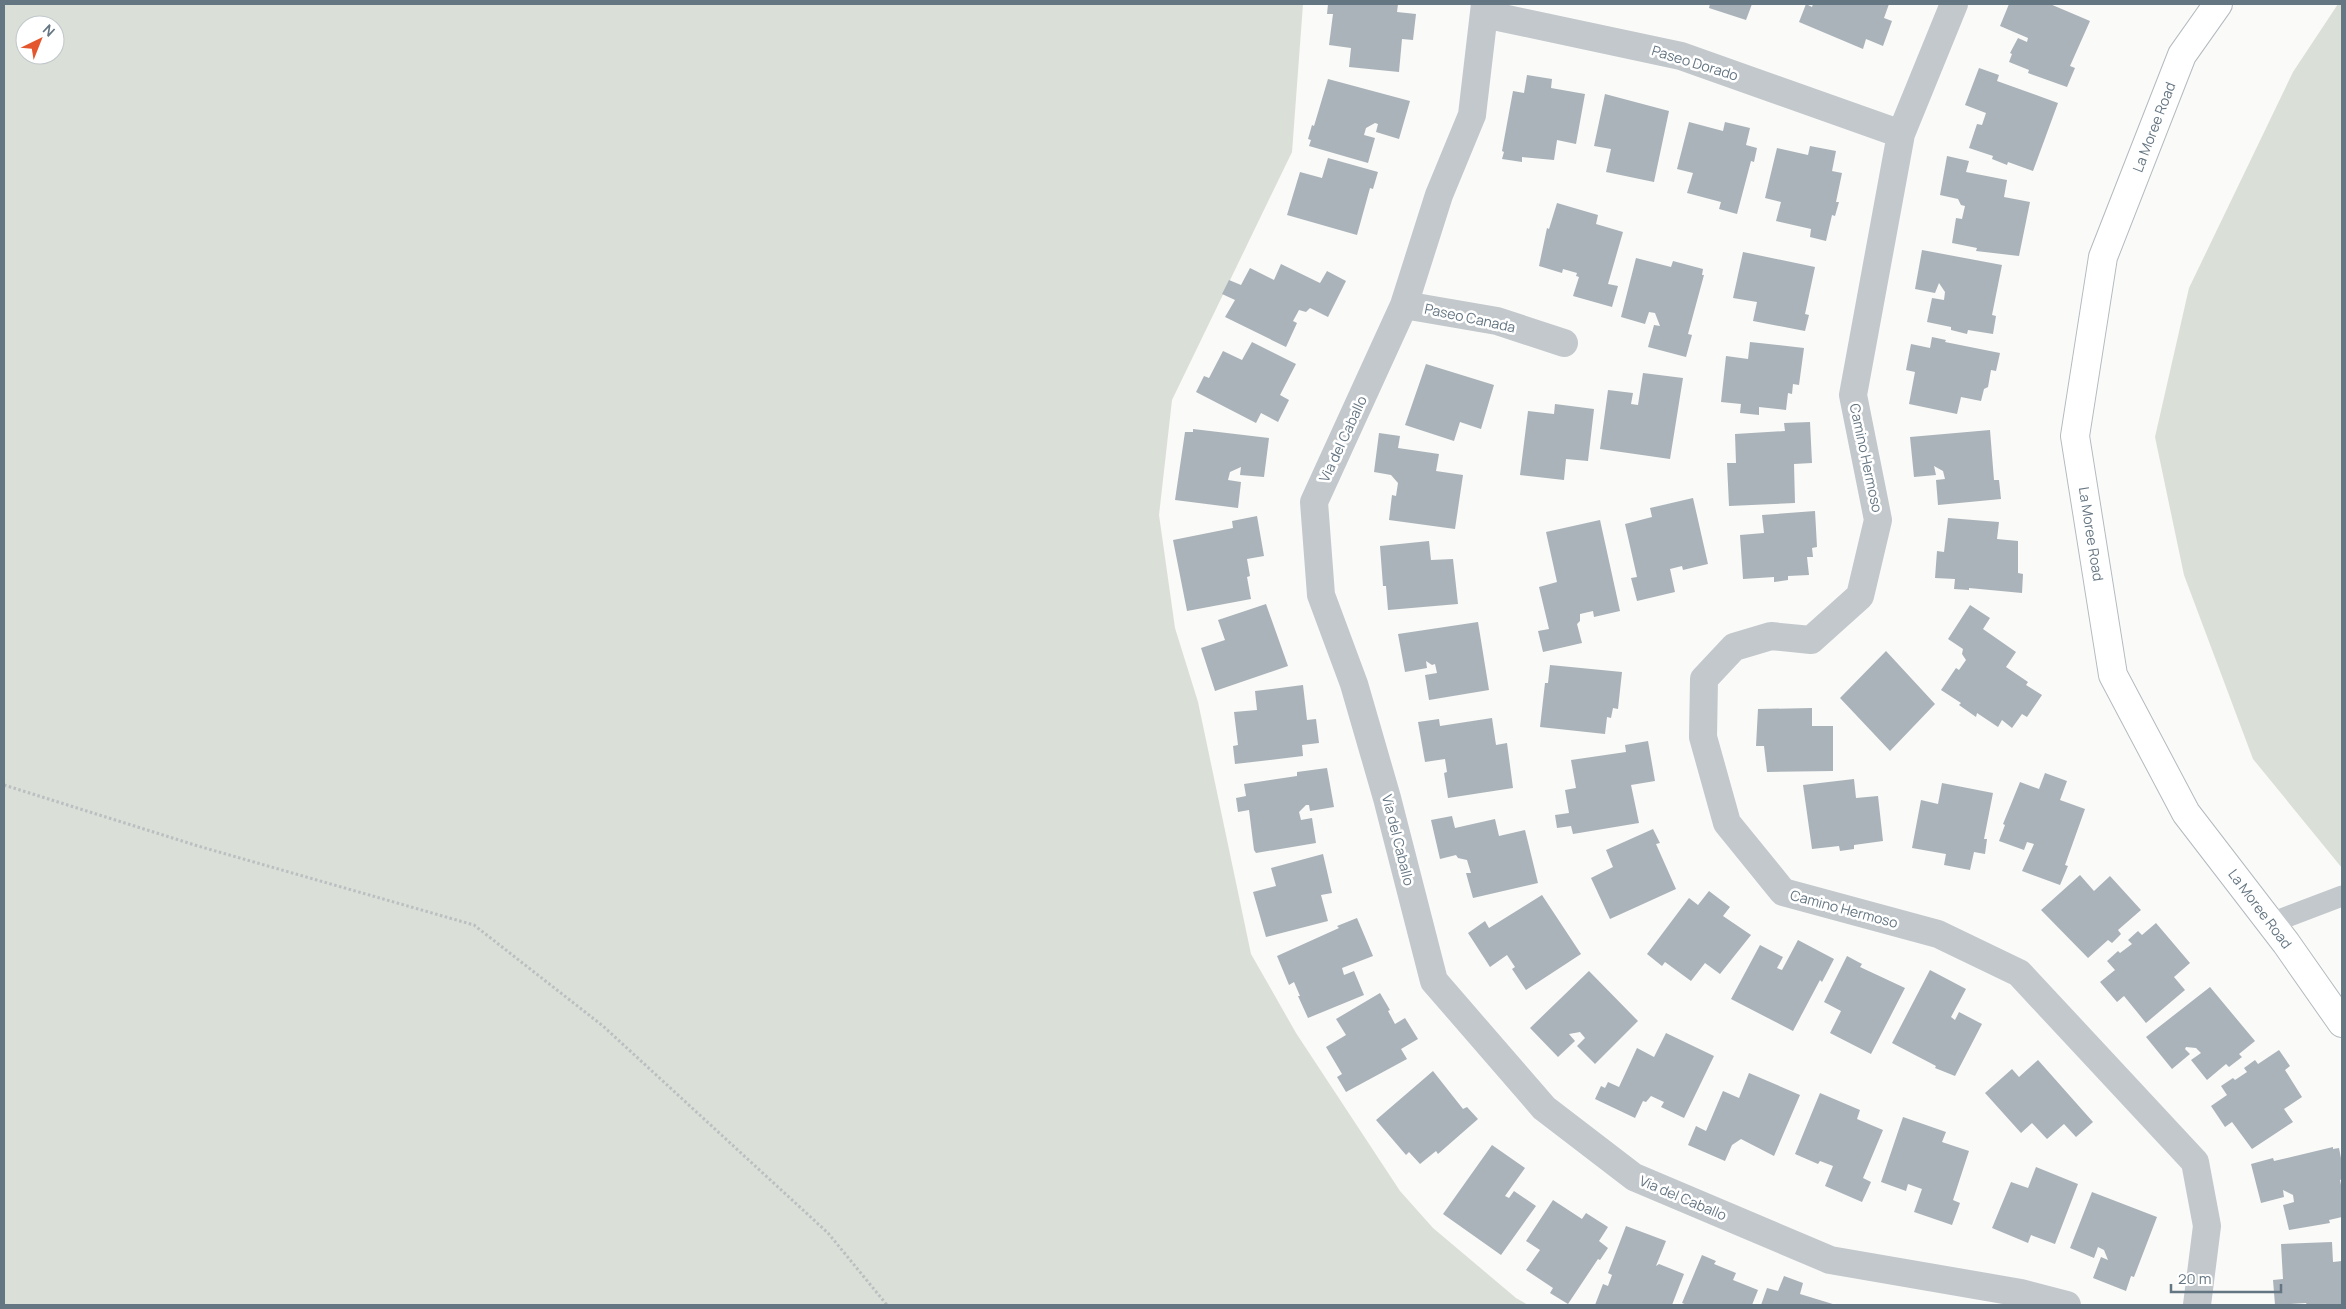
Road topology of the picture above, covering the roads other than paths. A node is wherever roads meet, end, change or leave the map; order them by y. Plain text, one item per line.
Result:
1 (1954, 4) edge
2 (2218, 4) edge
3 (1484, 9) edge
4 (1901, 134) junction
5 (1404, 305) junction
6 (1564, 343) dead end
7 (2342, 896) edge
8 (2271, 922) junction
9 (2342, 1023) edge
10 (2067, 1305) edge
11 (2197, 1305) edge

1 - 4 street, Camino Hermoso
2 - 8 street, La Moree Road
3 - 4 street, Paseo Dorado
3 - 5 street, Via del Caballo
4 - 11 street, Camino Hermoso
5 - 6 street, Paseo Canada
5 - 10 street, Via del Caballo
7 - 8 lane
8 - 9 street, La Moree Road

